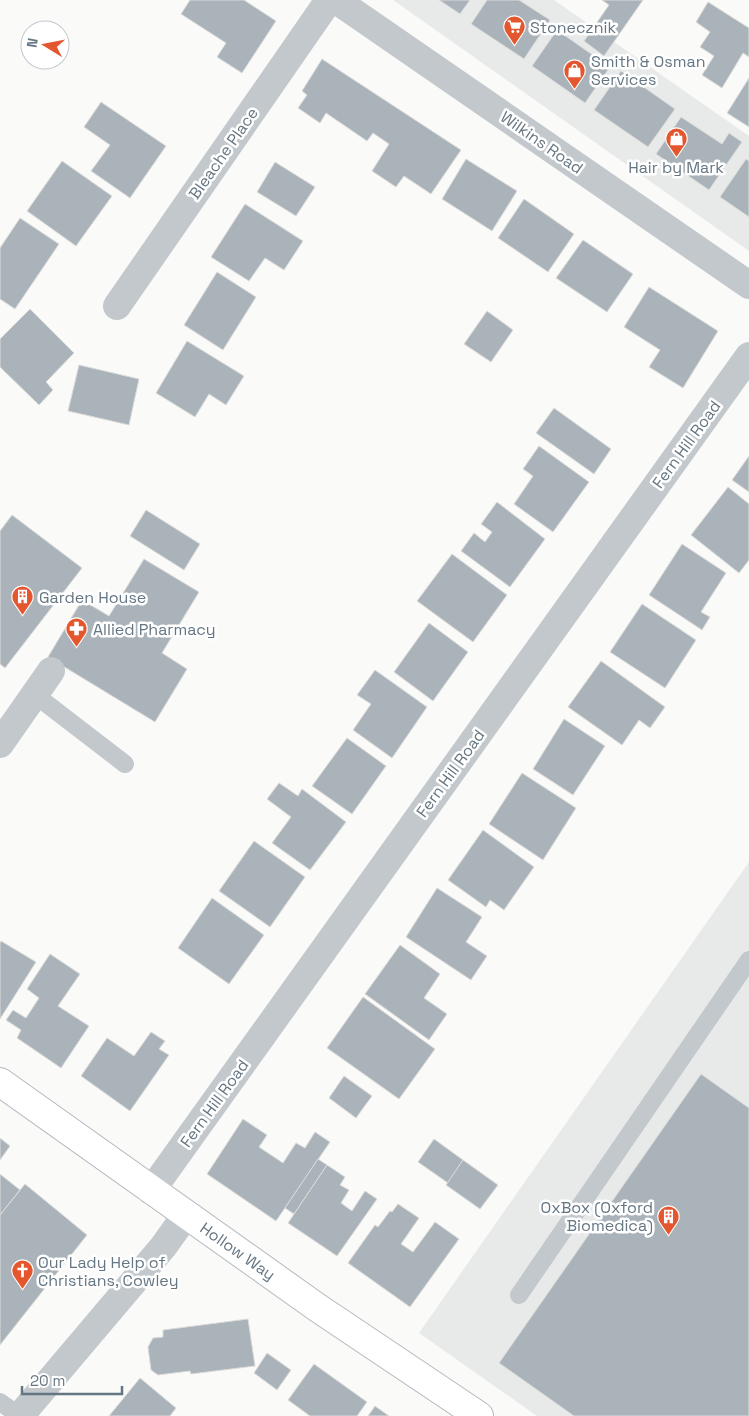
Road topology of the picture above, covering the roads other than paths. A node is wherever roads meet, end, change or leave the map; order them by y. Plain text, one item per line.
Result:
1 (329, 0) edge
2 (336, 0) edge
3 (749, 285) edge
4 (117, 306) dead end
5 (749, 356) edge
6 (51, 671) dead end
7 (34, 694) junction
8 (0, 744) edge
9 (125, 764) dead end
10 (749, 960) edge
11 (0, 1082) edge
12 (151, 1191) junction
13 (186, 1215) junction
14 (519, 1295) dead end
15 (0, 1402) edge
16 (476, 1415) edge
17 (20, 1416) edge

1 - 4 street, Bleache Place
2 - 3 street, Wilkins Road
5 - 12 street, Fern Hill Road
6 - 7 street
7 - 8 street
7 - 9 lane
10 - 14 lane
11 - 12 main road, Hollow Way
12 - 13 main road, Hollow Way
13 - 16 main road, Hollow Way
13 - 17 street
15 - 17 lane

